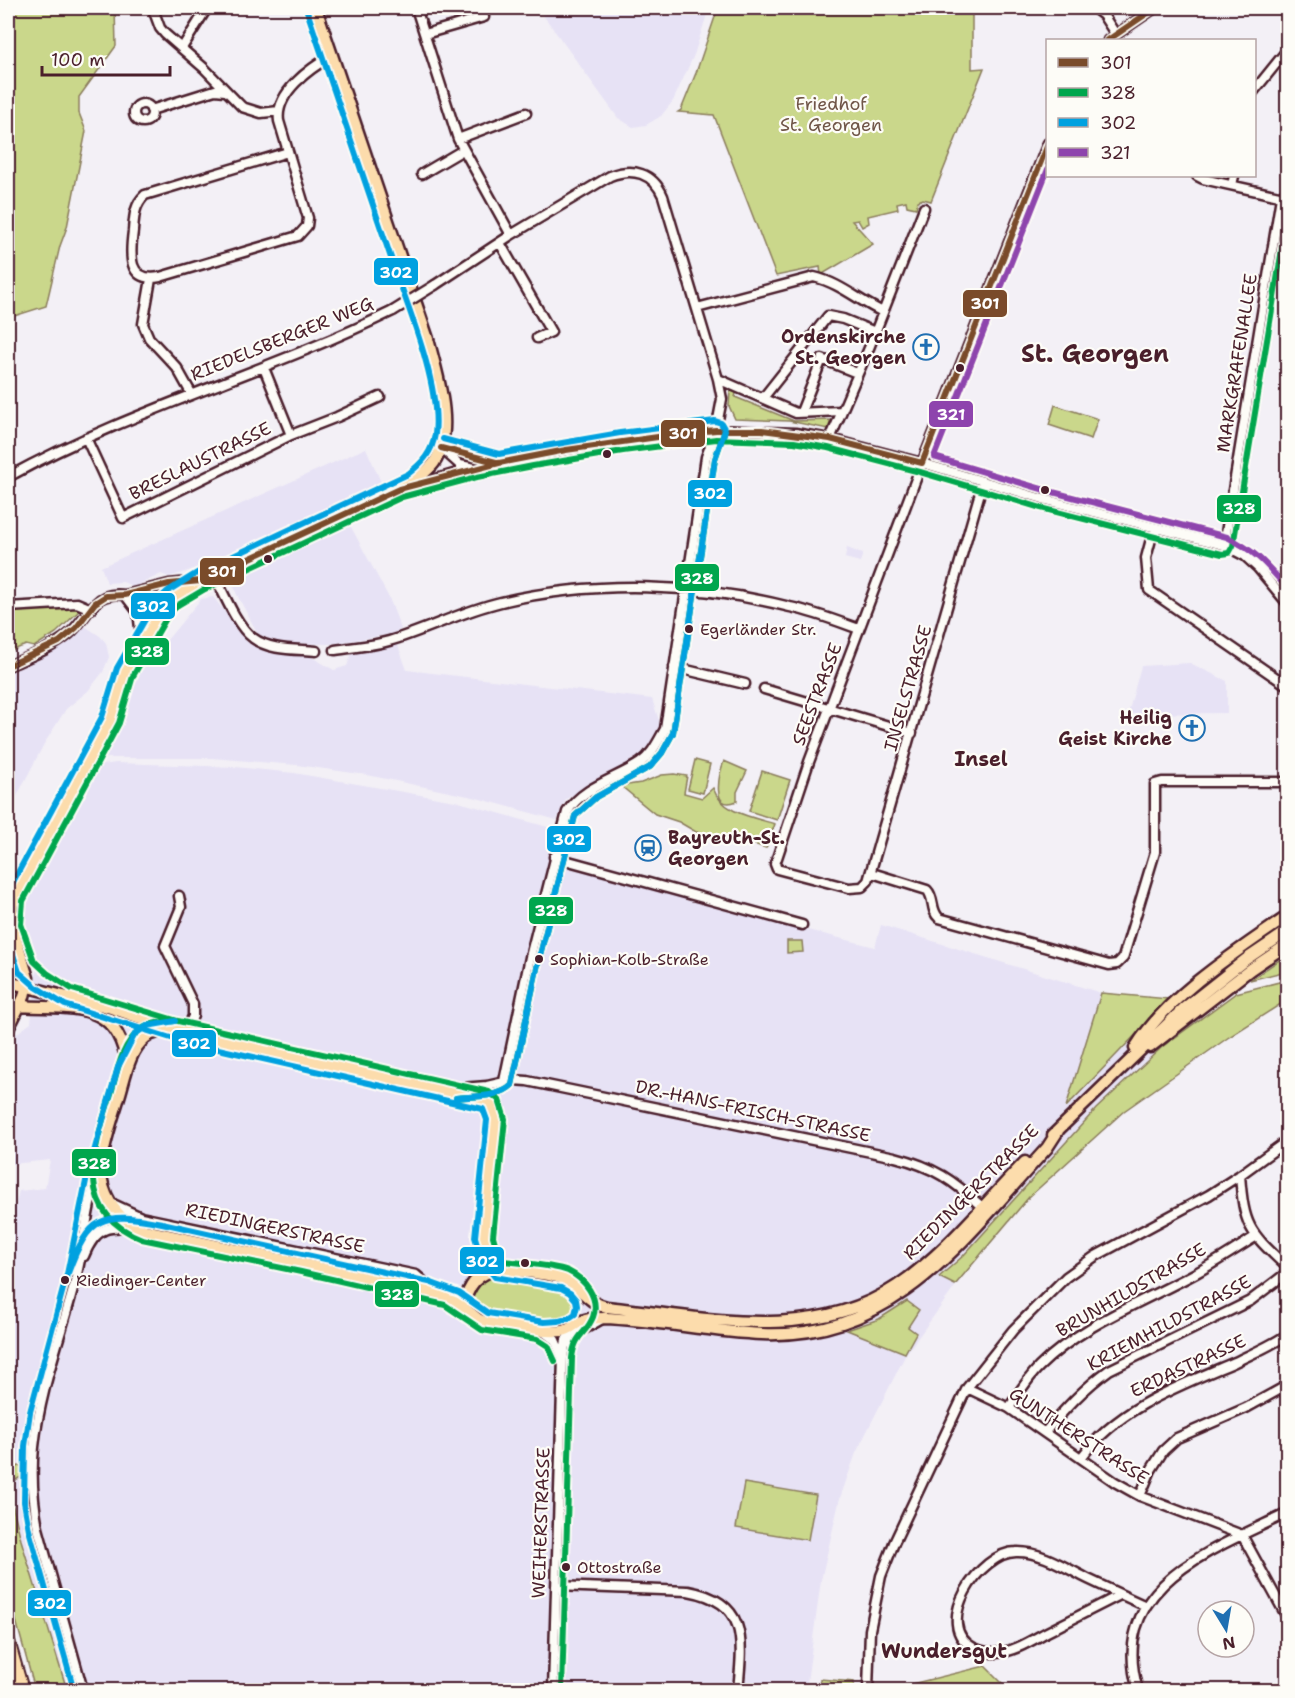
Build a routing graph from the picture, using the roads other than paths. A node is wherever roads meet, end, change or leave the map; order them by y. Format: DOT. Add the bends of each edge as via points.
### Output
graph roads {
  1 [pos="207,8"];
  2 [pos="316,8"];
  3 [pos="416,8"];
  4 [pos="1095,8"];
  5 [pos="1155,8"];
  6 [pos="153,9"];
  7 [pos="484,17"];
  8 [pos="425,34"];
  9 [pos="1112,38"];
  10 [pos="183,48"];
  11 [pos="1287,49"];
  12 [pos="332,56"];
  13 [pos="1256,88"];
  14 [pos="225,91"];
  15 [pos="152,110"];
  16 [pos="279,111"];
  17 [pos="526,113"];
  18 [pos="458,139"];
  19 [pos="1046,146"];
  20 [pos="463,150"];
  21 [pos="288,152"];
  22 [pos="422,174"];
  23 [pos="1199,177"];
  24 [pos="1234,177"];
  25 [pos="1232,185"];
  26 [pos="1287,189"];
  27 [pos="1284,198"];
  28 [pos="924,208"];
  29 [pos="511,236"];
  30 [pos="500,243"];
  31 [pos="151,279"];
  32 [pos="697,308"];
  33 [pos="883,312"];
  34 [pos="875,332"];
  35 [pos="537,339"];
  36 [pos="264,368"];
  37 [pos="857,373"];
  38 [pos="718,380"];
  39 [pos="191,393"];
  40 [pos="380,398"];
  41 [pos="763,398"];
  42 [pos="840,411"];
  43 [pos="801,412"];
  44 [pos="716,430"];
  45 [pos="291,435"];
  46 [pos="86,438"];
  47 [pos="830,439"];
  48 [pos="441,448"];
  49 [pos="499,463"];
  50 [pos="922,463"];
  51 [pos="475,468"];
  52 [pos="8,477"];
  53 [pos="983,482"];
  54 [pos="399,489"];
  55 [pos="1154,528"];
  56 [pos="1224,545"];
  57 [pos="214,574"];
  58 [pos="201,581"];
  59 [pos="686,590"];
  60 [pos="125,595"];
  61 [pos="1287,604"];
  62 [pos="8,607"];
  63 [pos="91,609"];
  64 [pos="160,609"];
  65 [pos="140,628"];
  66 [pos="860,629"];
  67 [pos="335,650"];
  68 [pos="316,651"];
  69 [pos="8,666"];
  70 [pos="674,667"];
  71 [pos="745,684"];
  72 [pos="1287,686"];
  73 [pos="764,689"];
  74 [pos="829,710"];
  75 [pos="912,734"];
  76 [pos="1287,782"];
  77 [pos="554,857"];
  78 [pos="872,873"];
  79 [pos="179,896"];
  80 [pos="1287,916"];
  81 [pos="802,925"];
  82 [pos="1287,930"];
  83 [pos="1287,944"];
  84 [pos="8,982"];
  85 [pos="27,986"];
  86 [pos="8,1005"];
  87 [pos="20,1006"];
  88 [pos="8,1029"];
  89 [pos="181,1031"];
  90 [pos="1125,1064"];
  91 [pos="127,1069"];
  92 [pos="504,1082"];
  93 [pos="434,1089"];
  94 [pos="1058,1131"];
  95 [pos="1287,1140"];
  96 [pos="102,1161"];
  97 [pos="1240,1175"];
  98 [pos="110,1202"];
  99 [pos="982,1207"];
  100 [pos="144,1230"];
  101 [pos="1255,1237"];
  102 [pos="498,1269"];
  103 [pos="1287,1270"];
  104 [pos="76,1276"];
  105 [pos="427,1291"];
  106 [pos="584,1296"];
  107 [pos="463,1306"];
  108 [pos="703,1317"];
  109 [pos="604,1318"];
  110 [pos="577,1325"];
  111 [pos="680,1326"];
  112 [pos="540,1330"];
  113 [pos="1287,1334"];
  114 [pos="563,1357"];
  115 [pos="1287,1385"];
  116 [pos="967,1388"];
  117 [pos="1009,1408"];
  118 [pos="1045,1432"];
  119 [pos="1081,1458"];
  120 [pos="1140,1496"];
  121 [pos="1287,1514"];
  122 [pos="1242,1535"];
  123 [pos="556,1586"];
  124 [pos="1120,1595"];
  125 [pos="1146,1606"];
  126 [pos="1287,1619"];
  127 [pos="8,1641"];
  128 [pos="22,1690"];
  129 [pos="83,1690"];
  130 [pos="553,1690"];
  131 [pos="738,1690"];
  132 [pos="868,1690"];
  133 [pos="1138,1690"];
  1 -- 10 [label="street"];
  2 -- 12 [label="main road"];
  3 -- 8 [label="street"];
  4 -- 9 [label="street" via="1103,15"];
  5 -- 9 [label="street"];
  6 -- 10 [label="street" via="160,28"];
  7 -- 8 [label="street"];
  8 -- 18 [label="street"];
  10 -- 14 [label="street"];
  11 -- 13 [label="street"];
  12 -- 16 [label="street" via="304,75 280,102"];
  12 -- 48 [label="main road" via="428,339 443,414"];
  14 -- 15 [label="street" via="215,90"];
  14 -- 16 [label="street" via="242,107 255,112"];
  16 -- 21 [label="street"];
  17 -- 18 [label="street"];
  18 -- 20 [label="street"];
  19 -- 50 [label="street"];
  20 -- 22 [label="street"];
  20 -- 29 [label="street"];
  21 -- 31 [label="street" via="308,218 298,236"];
  21 -- 31 [label="street" via="145,195 135,210 130,256 139,274"];
  23 -- 25 [label="street"];
  24 -- 25 [label="street"];
  25 -- 27 [label="street"];
  26 -- 27 [label="street, MARKGRAFENALLEE"];
  27 -- 56 [label="street, MARKGRAFENALLEE"];
  28 -- 33 [label="street"];
  29 -- 30 [label="street, RIEDELSBERGER WEG"];
  29 -- 32 [label="street, RIEDELSBERGER WEG" via="619,172 646,175 660,189"];
  30 -- 35 [label="street" via="551,332"];
  30 -- 36 [label="street, RIEDELSBERGER WEG, bridge" via="393,311"];
  31 -- 39 [label="street" via="143,324 149,338 177,368"];
  32 -- 33 [label="street" via="814,277"];
  32 -- 38 [label="street"];
  33 -- 34 [label="street"];
  34 -- 37 [label="street"];
  34 -- 41 [label="street" via="828,316"];
  36 -- 39 [label="street, RIEDELSBERGER WEG"];
  36 -- 45 [label="street, BRESLAUSTRASSE"];
  37 -- 42 [label="street"];
  37 -- 43 [label="street" via="822,359"];
  38 -- 41 [label="street"];
  38 -- 44 [label="street" via="722,399"];
  39 -- 46 [label="street, RIEDELSBERGER WEG"];
  40 -- 45 [label="street, BRESLAUSTRASSE"];
  41 -- 43 [label="street"];
  42 -- 43 [label="street"];
  42 -- 47 [label="street"];
  44 -- 47 [label="street" via="795,433"];
  44 -- 49 [label="street"];
  44 -- 59 [label="street" via="706,457"];
  45 -- 46 [label="street, BRESLAUSTRASSE" via="123,518"];
  46 -- 52 [label="street, RIEDELSBERGER WEG"];
  47 -- 50 [label="street"];
  48 -- 49 [label="street"];
  48 -- 51 [label="street" via="460,465"];
  48 -- 54 [label="main road" via="429,469"];
  49 -- 51 [label="street"];
  50 -- 53 [label="street"];
  50 -- 66 [label="street, SEESTRASSE"];
  51 -- 54 [label="street"];
  53 -- 55 [label="street"];
  53 -- 75 [label="street, INSELSTRASSE"];
  54 -- 57 [label="main road"];
  55 -- 56 [label="street"];
  55 -- 72 [label="street" via="1146,558 1149,590"];
  56 -- 61 [label="street" via="1258,568"];
  57 -- 58 [label="main road"];
  57 -- 68 [label="street" via="252,638 278,648"];
  58 -- 60 [label="street"];
  58 -- 64 [label="main road"];
  59 -- 66 [label="street" via="788,606"];
  59 -- 67 [label="street" via="595,587 551,592 500,602 389,641"];
  59 -- 70 [label="street"];
  60 -- 63 [label="street" via="106,596"];
  60 -- 64 [label="street"];
  60 -- 65 [label="street" via="138,612"];
  62 -- 63 [label="street" via="77,603"];
  63 -- 69 [label="street" via="59,642"];
  64 -- 85 [label="main road" via="125,672 103,734 14,898 11,918 26,966"];
  66 -- 74 [label="street, SEESTRASSE"];
  70 -- 71 [label="street"];
  70 -- 77 [label="street" via="665,729 655,747 642,762 573,803"];
  73 -- 74 [label="street"];
  74 -- 75 [label="street"];
  74 -- 78 [label="street, SEESTRASSE" via="775,864 777,869 849,888 862,887"];
  75 -- 78 [label="street, INSELSTRASSE"];
  76 -- 78 [label="street" via="1155,784 1155,852 1123,958 1117,964 939,918 927,890"];
  77 -- 81 [label="street"];
  77 -- 92 [label="street"];
  79 -- 89 [label="street" via="182,907 165,946 193,1004 193,1016"];
  80 -- 90 [label="main road" via="1183,995 1140,1039"];
  82 -- 90 [label="main road, RIEDINGERSTRASSE" via="1183,1009"];
  83 -- 90 [label="main road"];
  84 -- 85 [label="main road"];
  85 -- 87 [label="main road"];
  85 -- 89 [label="main road"];
  86 -- 87 [label="main road"];
  87 -- 88 [label="main road"];
  87 -- 91 [label="main road" via="70,1007 97,1015 121,1038"];
  89 -- 91 [label="main road" via="146,1036"];
  89 -- 93 [label="main road"];
  90 -- 94 [label="main road, RIEDINGERSTRASSE"];
  91 -- 96 [label="main road"];
  92 -- 93 [label="street" via="465,1089"];
  92 -- 99 [label="street, DR.-HANS-FRISCH-STRASSE" via="535,1082 895,1157 941,1174"];
  93 -- 102 [label="main road" via="492,1105 496,1119 484,1236"];
  94 -- 99 [label="main road, RIEDINGERSTRASSE"];
  94 -- 111 [label="main road, RIEDINGERSTRASSE" via="952,1252 883,1307 858,1319 803,1332 763,1334"];
  95 -- 97 [label="street"];
  96 -- 98 [label="main road, RIEDINGERSTRASSE" via="102,1177"];
  96 -- 104 [label="street"];
  97 -- 101 [label="street" via="1245,1216"];
  97 -- 116 [label="street" via="1094,1257 1066,1277 1013,1330"];
  98 -- 100 [label="main road, RIEDINGERSTRASSE" via="122,1218"];
  98 -- 105 [label="street, RIEDINGERSTRASSE" via="141,1217 416,1275"];
  99 -- 108 [label="main road, RIEDINGERSTRASSE" via="922,1266 879,1298 855,1309 780,1322"];
  100 -- 104 [label="street" via="116,1227 100,1232 89,1245"];
  100 -- 105 [label="main road, RIEDINGERSTRASSE"];
  101 -- 103 [label="street"];
  101 -- 117 [label="street, BRUNHILDSTRASSE" via="1079,1336 1039,1366"];
  102 -- 106 [label="main road, RIEDINGERSTRASSE" via="564,1279"];
  102 -- 107 [label="main road" via="474,1280"];
  103 -- 118 [label="street, KRIEMHILDSTRASSE" via="1250,1301 1108,1370 1075,1397"];
  104 -- 129 [label="street" via="39,1414 32,1472 38,1528"];
  105 -- 107 [label="main road, RIEDINGERSTRASSE"];
  106 -- 108 [label="main road, RIEDINGERSTRASSE" via="607,1307"];
  106 -- 110 [label="main road" via="586,1307"];
  107 -- 112 [label="main road, RIEDINGERSTRASSE" via="485,1322"];
  108 -- 111 [label="main road"];
  109 -- 110 [label="main road, RIEDINGERSTRASSE"];
  109 -- 111 [label="main road, RIEDINGERSTRASSE"];
  109 -- 114 [label="street" via="579,1332"];
  110 -- 112 [label="main road, RIEDINGERSTRASSE"];
  110 -- 114 [label="street" via="566,1340"];
  112 -- 114 [label="street" via="555,1340"];
  113 -- 119 [label="street, ERDASTRASSE" via="1138,1407 1092,1443"];
  114 -- 123 [label="street, WEIHERSTRASSE"];
  115 -- 120 [label="street" via="1178,1438 1163,1450"];
  116 -- 117 [label="street, GUNTHERSTRASSE"];
  116 -- 132 [label="street" via="882,1576 870,1630"];
  117 -- 118 [label="street, GUNTHERSTRASSE"];
  118 -- 119 [label="street, GUNTHERSTRASSE"];
  119 -- 120 [label="street, GUNTHERSTRASSE"];
  120 -- 122 [label="street, GUNTHERSTRASSE"];
  121 -- 122 [label="street"];
  122 -- 125 [label="street" via="1171,1576"];
  122 -- 126 [label="street"];
  123 -- 130 [label="street, WEIHERSTRASSE"];
  123 -- 131 [label="street" via="688,1591 717,1599 733,1615 739,1634"];
  124 -- 124 [label="street" via="996,1653 969,1645 956,1620 962,1598 985,1567 1008,1552 1034,1554"];
  124 -- 125 [label="street"];
  125 -- 133 [label="street" via="1132,1641"];
  127 -- 128 [label="highway"];
}
